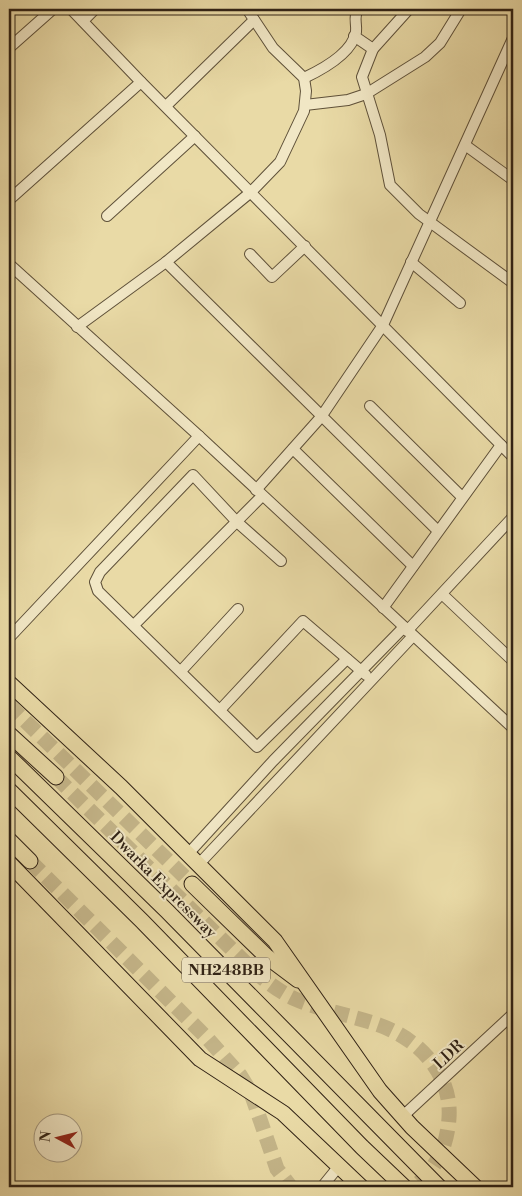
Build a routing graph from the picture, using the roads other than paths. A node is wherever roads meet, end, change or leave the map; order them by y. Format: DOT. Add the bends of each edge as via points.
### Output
graph roads {
  1 [pos="53,9"];
  2 [pos="71,9"];
  3 [pos="95,9"];
  4 [pos="247,9"];
  5 [pos="358,9"];
  6 [pos="409,9"];
  7 [pos="461,9"];
  8 [pos="254,20"];
  9 [pos="83,21"];
  10 [pos="354,36"];
  11 [pos="512,45"];
  12 [pos="9,48"];
  13 [pos="373,49"];
  14 [pos="304,78"];
  15 [pos="141,82"];
  16 [pos="366,94"];
  17 [pos="306,105"];
  18 [pos="166,106"];
  19 [pos="195,136"];
  20 [pos="465,146"];
  21 [pos="513,180"];
  22 [pos="251,192"];
  23 [pos="9,200"];
  24 [pos="107,216"];
  25 [pos="430,220"];
  26 [pos="305,246"];
  27 [pos="250,254"];
  28 [pos="166,262"];
  29 [pos="411,262"];
  30 [pos="9,264"];
  31 [pos="513,283"];
  32 [pos="460,303"];
  33 [pos="383,325"];
  34 [pos="77,327"];
  35 [pos="370,406"];
  36 [pos="322,417"];
  37 [pos="199,436"];
  38 [pos="501,445"];
  39 [pos="293,449"];
  40 [pos="513,457"];
  41 [pos="259,493"];
  42 [pos="462,497"];
  43 [pos="513,517"];
  44 [pos="237,522"];
  45 [pos="438,531"];
  46 [pos="281,561"];
  47 [pos="413,566"];
  48 [pos="442,594"];
  49 [pos="383,608"];
  50 [pos="238,609"];
  51 [pos="134,625"];
  52 [pos="408,631"];
  53 [pos="9,638"];
  54 [pos="346,659"];
  55 [pos="513,662"];
  56 [pos="181,671"];
  57 [pos="362,672"];
  58 [pos="371,680"];
  59 [pos="9,683"];
  60 [pos="220,710"];
  61 [pos="513,728"];
  62 [pos="9,734"];
  63 [pos="9,757"];
  64 [pos="56,777"];
  65 [pos="9,790"];
  66 [pos="9,840"];
  67 [pos="193,859"];
  68 [pos="30,862"];
  69 [pos="9,863"];
  70 [pos="192,884"];
  71 [pos="308,988"];
  72 [pos="513,1014"];
  73 [pos="402,1116"];
  74 [pos="339,1166"];
  75 [pos="353,1185"];
  76 [pos="322,1187"];
  77 [pos="404,1187"];
  78 [pos="439,1187"];
  79 [pos="475,1187"];
  1 -- 12 [label="street"];
  2 -- 9 [label="street"];
  3 -- 9 [label="street"];
  4 -- 8 [label="street"];
  5 -- 10 [label="street"];
  6 -- 13 [label="street"];
  7 -- 16 [label="street" via="440,43 426,57"];
  8 -- 14 [label="street" via="273,48"];
  8 -- 18 [label="street"];
  9 -- 15 [label="street"];
  10 -- 13 [label="street"];
  10 -- 14 [label="street" via="328,66"];
  11 -- 20 [label="street"];
  13 -- 16 [label="street" via="362,77"];
  14 -- 17 [label="street"];
  15 -- 18 [label="street"];
  15 -- 23 [label="street"];
  16 -- 17 [label="street" via="348,100"];
  16 -- 25 [label="street" via="378,127 390,185 419,214"];
  17 -- 22 [label="street" via="280,162"];
  18 -- 19 [label="street"];
  19 -- 22 [label="street"];
  19 -- 24 [label="street"];
  20 -- 21 [label="street"];
  20 -- 25 [label="street"];
  22 -- 26 [label="street"];
  22 -- 28 [label="street"];
  25 -- 29 [label="street"];
  25 -- 31 [label="street"];
  26 -- 27 [label="street" via="272,277"];
  26 -- 33 [label="street"];
  28 -- 34 [label="street"];
  28 -- 36 [label="street"];
  29 -- 32 [label="street"];
  29 -- 33 [label="street"];
  30 -- 34 [label="street"];
  33 -- 36 [label="street"];
  33 -- 38 [label="street"];
  34 -- 37 [label="street"];
  35 -- 42 [label="street"];
  36 -- 39 [label="street"];
  36 -- 45 [label="street"];
  37 -- 41 [label="street"];
  37 -- 53 [label="street"];
  38 -- 40 [label="street"];
  38 -- 42 [label="street"];
  39 -- 41 [label="street"];
  39 -- 47 [label="street"];
  41 -- 44 [label="street"];
  41 -- 49 [label="street"];
  42 -- 45 [label="street"];
  43 -- 48 [label="street"];
  44 -- 46 [label="street"];
  44 -- 51 [label="street"];
  44 -- 51 [label="street" via="193,476 100,572 95,582 98,591"];
  45 -- 47 [label="street"];
  47 -- 49 [label="street"];
  48 -- 52 [label="street"];
  48 -- 55 [label="street"];
  49 -- 52 [label="street"];
  50 -- 56 [label="street"];
  51 -- 56 [label="street"];
  52 -- 57 [label="street"];
  52 -- 58 [label="street"];
  52 -- 61 [label="street"];
  54 -- 57 [label="street"];
  54 -- 60 [label="street" via="257,747"];
  54 -- 60 [label="street" via="303,621"];
  56 -- 60 [label="street"];
  57 -- 58 [label="street"];
  57 -- 67 [label="street" via="274,761"];
  58 -- 67 [label="street"];
  59 -- 67 [label="highway"];
  62 -- 64 [label="highway"];
  63 -- 78 [label="highway, Dwarka Expressway / NH248BB, bridge" via="167,911"];
  65 -- 77 [label="highway, NH248BB"];
  66 -- 68 [label="highway"];
  67 -- 71 [label="highway" via="275,941"];
  69 -- 74 [label="highway" via="200,1059 283,1113"];
  70 -- 71 [label="highway" via="266,956"];
  71 -- 73 [label="highway" via="372,1080"];
  72 -- 73 [label="street, LDR"];
  73 -- 79 [label="highway"];
  74 -- 75 [label="highway"];
  74 -- 76 [label="street"];
}
